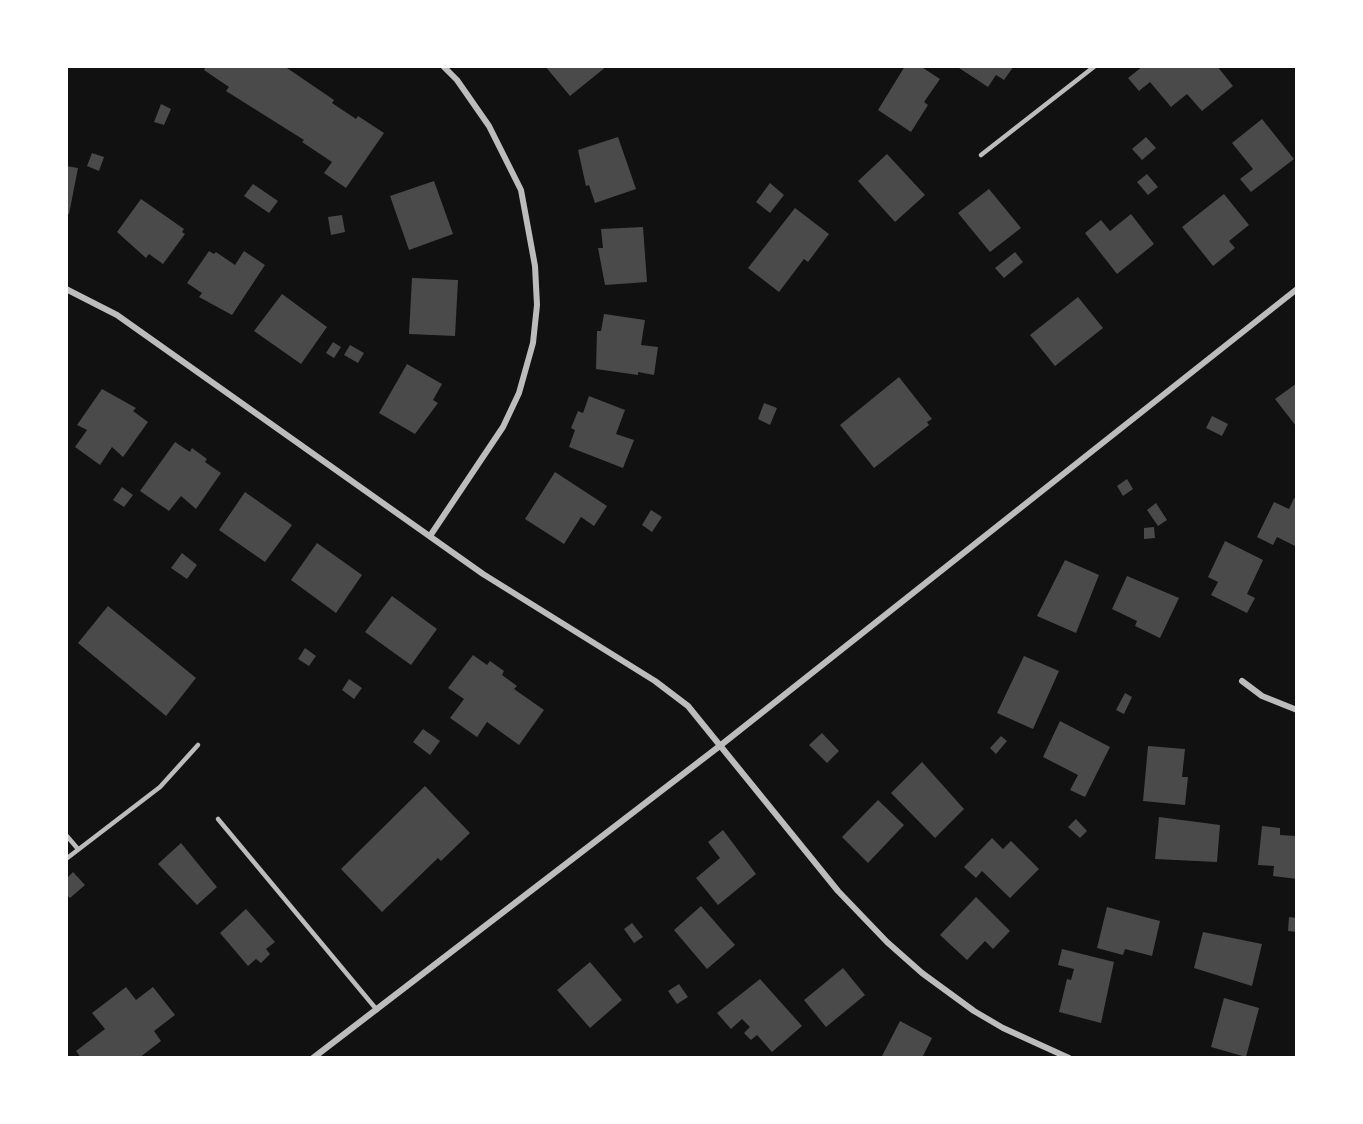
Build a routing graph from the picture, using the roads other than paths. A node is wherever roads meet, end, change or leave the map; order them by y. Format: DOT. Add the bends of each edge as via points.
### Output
graph roads {
  1 [pos="443,66"];
  2 [pos="1095,66"];
  3 [pos="981,154"];
  4 [pos="66,289"];
  5 [pos="1297,289"];
  6 [pos="430,536"];
  7 [pos="1242,681"];
  8 [pos="1297,710"];
  9 [pos="198,745"];
  10 [pos="721,745"];
  11 [pos="218,819"];
  12 [pos="66,835"];
  13 [pos="78,849"];
  14 [pos="66,859"];
  15 [pos="377,1010"];
  16 [pos="313,1058"];
  17 [pos="1069,1058"];
  1 -- 6 [label="street" via="489,126 521,190 535,266 537,305 533,343 519,393 503,427"];
  2 -- 3 [label="lane"];
  4 -- 6 [label="street" via="117,315"];
  5 -- 10 [label="street"];
  6 -- 10 [label="street" via="501,586 655,681 688,706"];
  7 -- 8 [label="street" via="1262,696"];
  9 -- 13 [label="lane" via="160,787"];
  10 -- 15 [label="street"];
  10 -- 17 [label="street" via="834,886 886,942 974,1011"];
  11 -- 15 [label="lane"];
  12 -- 13 [label="lane"];
  13 -- 14 [label="lane"];
  15 -- 16 [label="street"];
}
